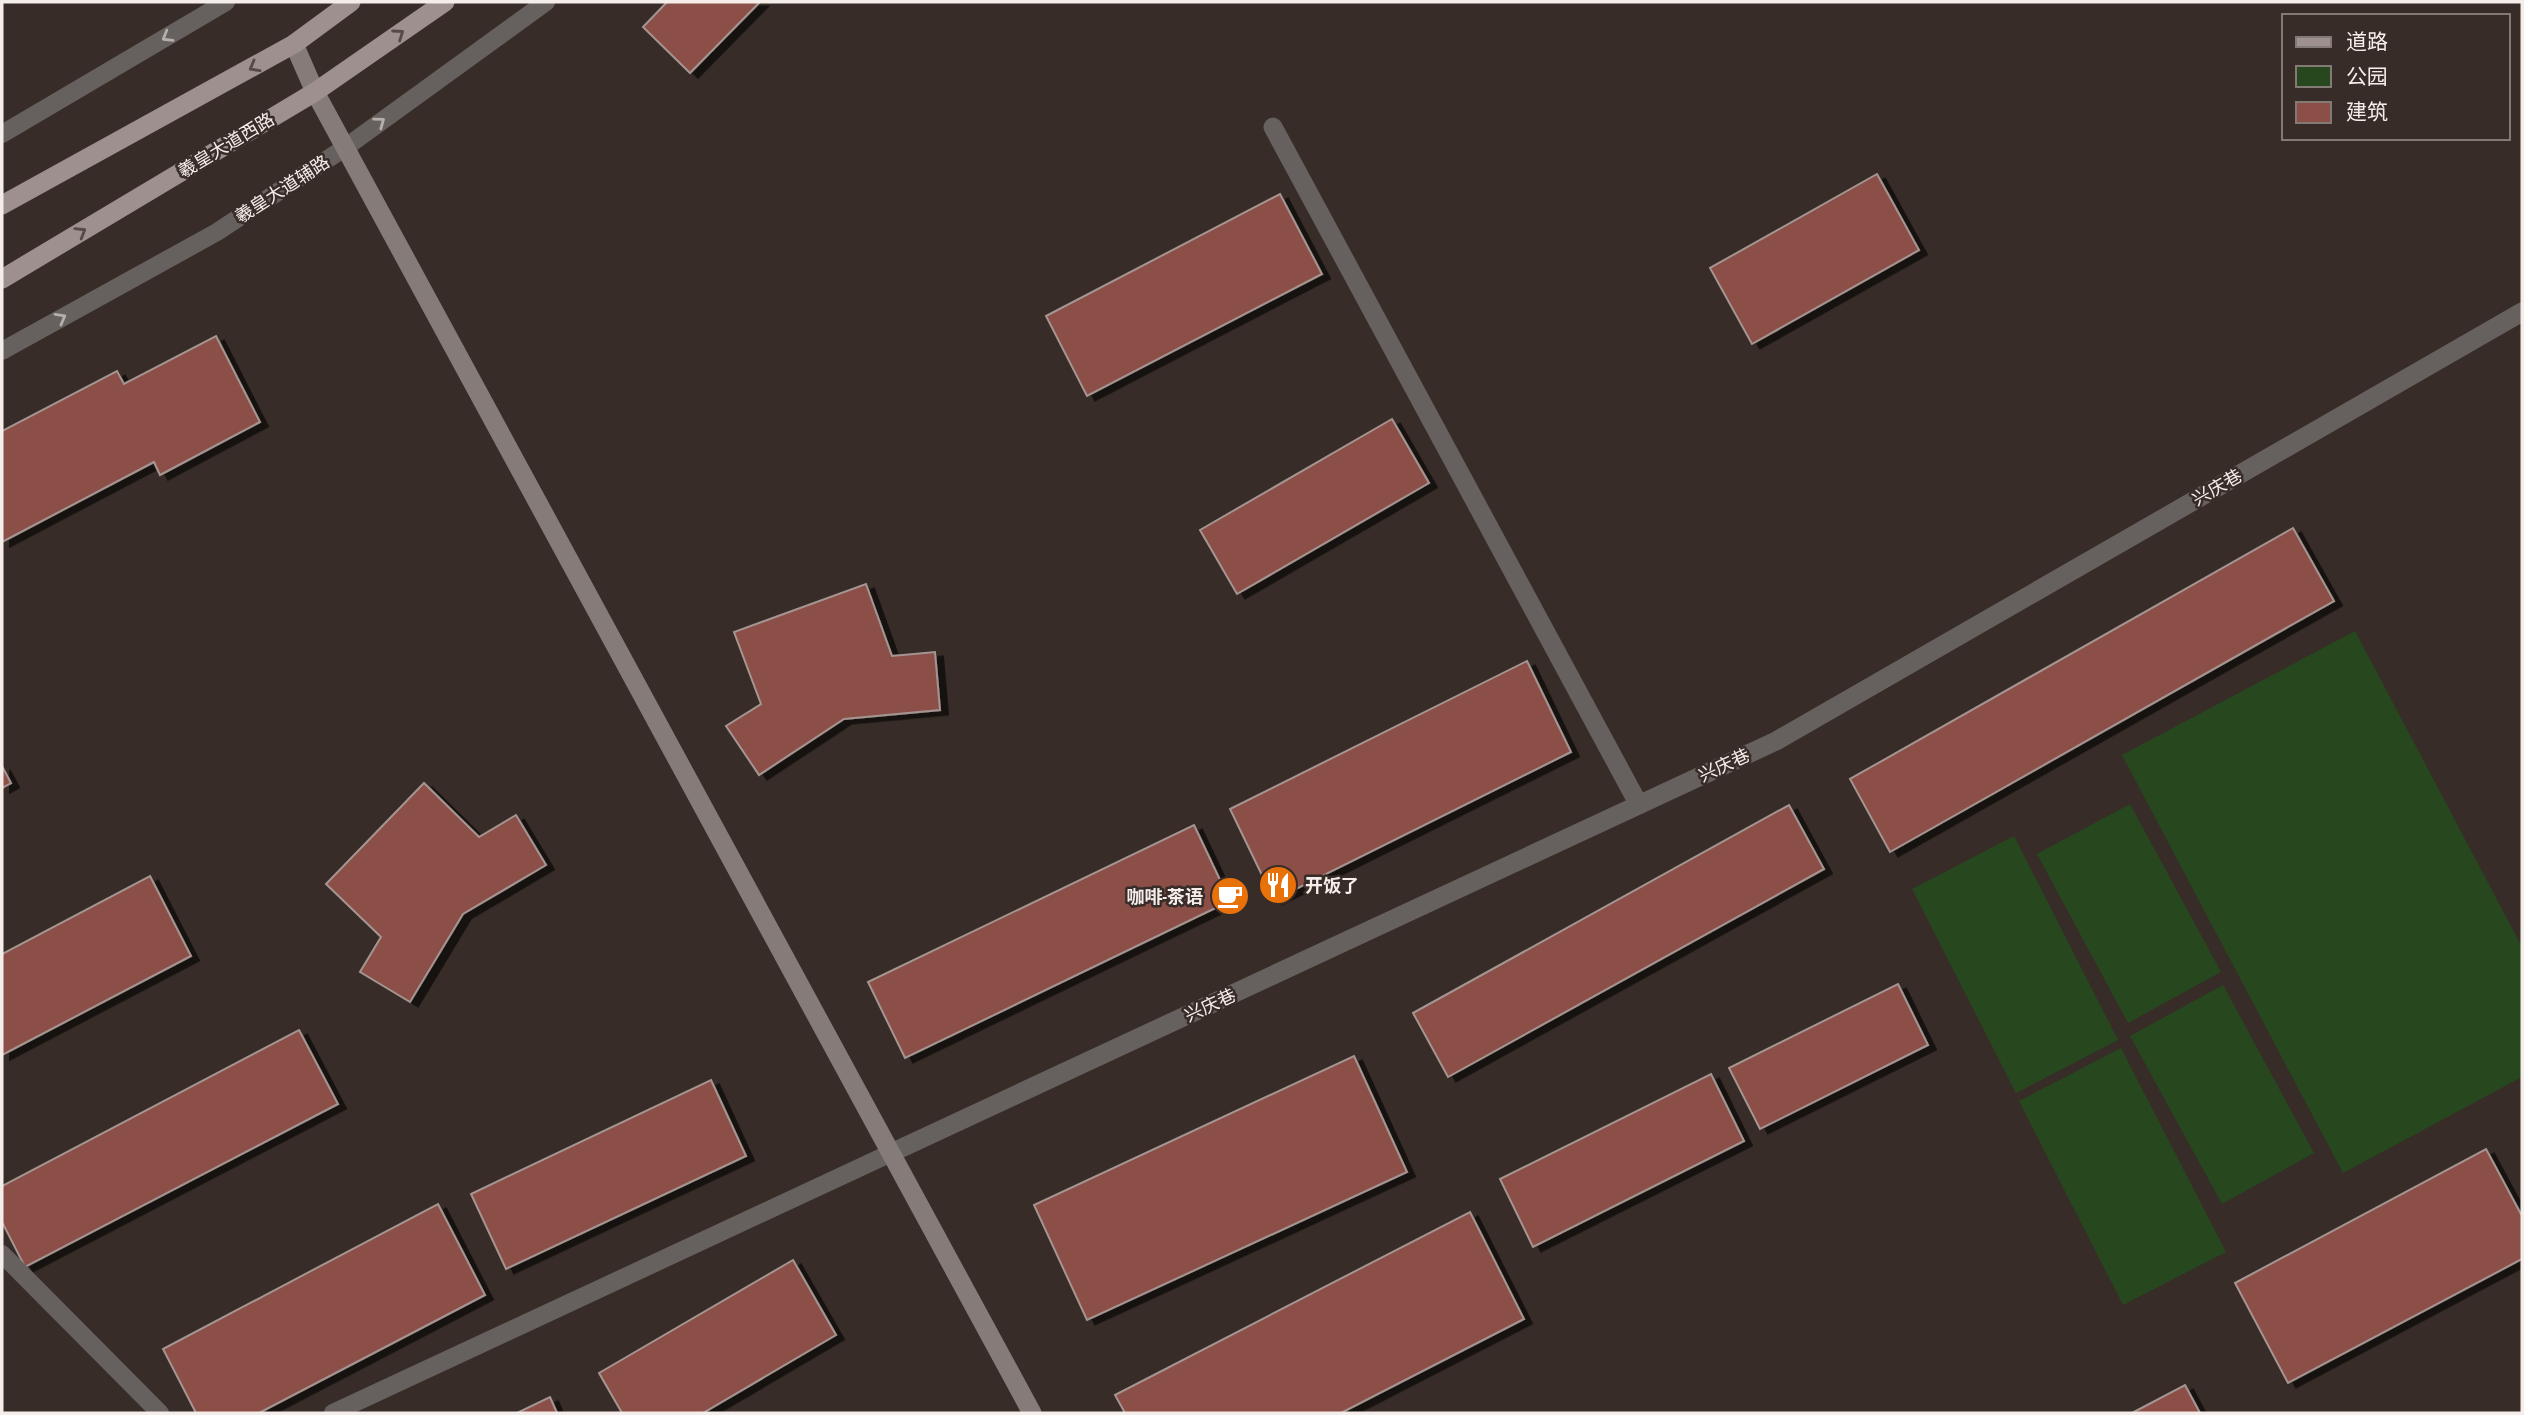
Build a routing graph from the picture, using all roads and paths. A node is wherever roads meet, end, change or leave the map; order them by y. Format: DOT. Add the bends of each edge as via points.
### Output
graph roads {
  1 [pos="226,2"];
  2 [pos="351,2"];
  3 [pos="445,2"];
  4 [pos="546,2"];
  5 [pos="294,44"];
  6 [pos="315,92"];
  7 [pos="1273,127"];
  8 [pos="2,134"];
  9 [pos="346,148"];
  10 [pos="2,205"];
  11 [pos="2,279"];
  12 [pos="2522,312"];
  13 [pos="2,351"];
  14 [pos="1639,806"];
  15 [pos="891,1153"];
  16 [pos="2,1254"];
  17 [pos="160,1413"];
  18 [pos="333,1413"];
  19 [pos="1032,1413"];
  1 -- 8 [label="lane, one-way"];
  2 -- 5 [label="main road"];
  6 -- 3 [label="main road, 羲皇大道西路, one-way"];
  9 -- 4 [label="lane, 羲皇大道辅路, one-way"];
  5 -- 6 [label="main road"];
  5 -- 10 [label="main road, one-way"];
  6 -- 9 [label="main road"];
  11 -- 6 [label="main road, 羲皇大道西路, one-way"];
  7 -- 14 [label="street"];
  13 -- 9 [label="lane, 羲皇大道辅路, one-way" via="217,232"];
  9 -- 15 [label="main road"];
  12 -- 14 [label="street, 兴庆巷" via="1776,741"];
  14 -- 15 [label="street, 兴庆巷"];
  15 -- 18 [label="lane"];
  15 -- 19 [label="main road"];
  16 -- 17 [label="lane"];
}
